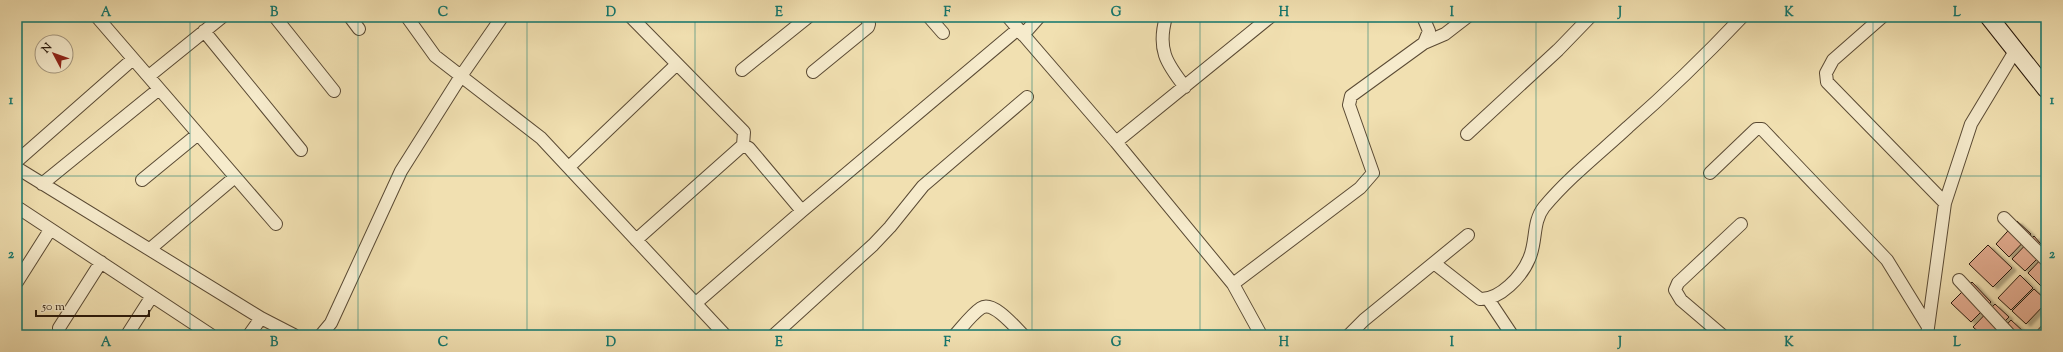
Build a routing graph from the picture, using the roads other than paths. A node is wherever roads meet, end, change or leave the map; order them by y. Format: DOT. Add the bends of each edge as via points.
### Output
graph roads {
  1 [pos="97,17"];
  2 [pos="222,17"];
  3 [pos="275,17"];
  4 [pos="350,17"];
  5 [pos="407,17"];
  6 [pos="502,17"];
  7 [pos="631,17"];
  8 [pos="808,17"];
  9 [pos="866,17"];
  10 [pos="929,17"];
  11 [pos="1008,17"];
  12 [pos="1039,17"];
  13 [pos="1166,17"];
  14 [pos="1270,17"];
  15 [pos="1423,17"];
  16 [pos="1467,17"];
  17 [pos="1590,17"];
  18 [pos="1742,17"];
  19 [pos="1882,17"];
  20 [pos="1991,18"];
  21 [pos="359,29"];
  22 [pos="204,31"];
  23 [pos="1020,32"];
  24 [pos="943,33"];
  25 [pos="1424,43"];
  26 [pos="2015,51"];
  27 [pos="133,59"];
  28 [pos="677,64"];
  29 [pos="742,70"];
  30 [pos="814,72"];
  31 [pos="149,76"];
  32 [pos="461,76"];
  33 [pos="1185,87"];
  34 [pos="159,89"];
  35 [pos="2046,89"];
  36 [pos="334,92"];
  37 [pos="1027,97"];
  38 [pos="198,134"];
  39 [pos="1467,134"];
  40 [pos="1116,142"];
  41 [pos="743,145"];
  42 [pos="301,150"];
  43 [pos="17,161"];
  44 [pos="569,167"];
  45 [pos="17,168"];
  46 [pos="1710,173"];
  47 [pos="235,177"];
  48 [pos="142,180"];
  49 [pos="42,184"];
  50 [pos="1945,203"];
  51 [pos="20,209"];
  52 [pos="802,211"];
  53 [pos="2004,218"];
  54 [pos="276,224"];
  55 [pos="1741,224"];
  56 [pos="50,230"];
  57 [pos="1468,235"];
  58 [pos="636,240"];
  59 [pos="150,249"];
  60 [pos="2046,260"];
  61 [pos="101,262"];
  62 [pos="1434,263"];
  63 [pos="1959,280"];
  64 [pos="17,282"];
  65 [pos="1233,284"];
  66 [pos="152,296"];
  67 [pos="1488,299"];
  68 [pos="696,303"];
  69 [pos="261,318"];
  70 [pos="60,328"];
  71 [pos="1927,330"];
  72 [pos="203,333"];
  73 [pos="127,335"];
  74 [pos="249,335"];
  75 [pos="294,335"];
  76 [pos="321,335"];
  77 [pos="726,335"];
  78 [pos="774,335"];
  79 [pos="955,335"];
  80 [pos="1023,335"];
  81 [pos="1261,335"];
  82 [pos="1349,335"];
  83 [pos="1512,335"];
  84 [pos="1722,335"];
  85 [pos="2010,335"];
  1 -- 27 [label="street"];
  2 -- 22 [label="street"];
  3 -- 36 [label="street"];
  4 -- 21 [label="street"];
  5 -- 32 [label="street" via="435,56"];
  6 -- 32 [label="street"];
  7 -- 28 [label="street"];
  8 -- 29 [label="street"];
  9 -- 30 [label="street" via="868,27"];
  10 -- 24 [label="street"];
  11 -- 23 [label="street"];
  12 -- 23 [label="street"];
  13 -- 33 [label="street" via="1162,44 1164,56 1169,67"];
  14 -- 33 [label="street"];
  15 -- 25 [label="street" via="1429,31"];
  16 -- 25 [label="street" via="1446,34"];
  17 -- 39 [label="street"];
  18 -- 67 [label="street" via="1694,68 1565,184 1543,208 1537,220 1530,258 1504,290"];
  19 -- 50 [label="street" via="1833,60 1826,73 1827,82"];
  20 -- 26 [label="street"];
  22 -- 31 [label="street"];
  22 -- 42 [label="street"];
  23 -- 40 [label="street"];
  23 -- 52 [label="street"];
  25 -- 65 [label="street" via="1351,96 1349,105 1373,173 1369,179"];
  26 -- 35 [label="street"];
  26 -- 50 [label="street" via="1971,124"];
  27 -- 31 [label="street"];
  27 -- 43 [label="street"];
  28 -- 41 [label="street" via="744,132"];
  28 -- 44 [label="street"];
  31 -- 34 [label="street"];
  32 -- 44 [label="street" via="541,138"];
  32 -- 76 [label="street" via="401,171 331,323"];
  33 -- 40 [label="street"];
  34 -- 38 [label="street"];
  34 -- 49 [label="street"];
  37 -- 78 [label="street" via="928,181 873,245"];
  38 -- 47 [label="street"];
  38 -- 48 [label="street"];
  40 -- 65 [label="street"];
  41 -- 52 [label="street" via="749,148"];
  41 -- 58 [label="street"];
  44 -- 58 [label="street"];
  45 -- 49 [label="street"];
  46 -- 71 [label="street" via="1756,129 1762,129 1887,260"];
  47 -- 54 [label="street"];
  47 -- 59 [label="street"];
  49 -- 59 [label="street"];
  50 -- 71 [label="street"];
  51 -- 56 [label="street"];
  52 -- 68 [label="street"];
  53 -- 60 [label="street"];
  55 -- 84 [label="street" via="1678,283 1675,290 1682,300"];
  56 -- 61 [label="street"];
  56 -- 64 [label="street"];
  57 -- 62 [label="street"];
  58 -- 68 [label="street"];
  59 -- 69 [label="street"];
  61 -- 66 [label="street"];
  61 -- 70 [label="street"];
  62 -- 67 [label="street" via="1480,299"];
  62 -- 82 [label="street"];
  63 -- 85 [label="street"];
  65 -- 81 [label="street"];
  66 -- 72 [label="street"];
  66 -- 73 [label="street"];
  67 -- 83 [label="street"];
  68 -- 77 [label="street"];
  69 -- 74 [label="street"];
  69 -- 75 [label="street"];
  79 -- 80 [label="street" via="982,307 990,306"];
}
